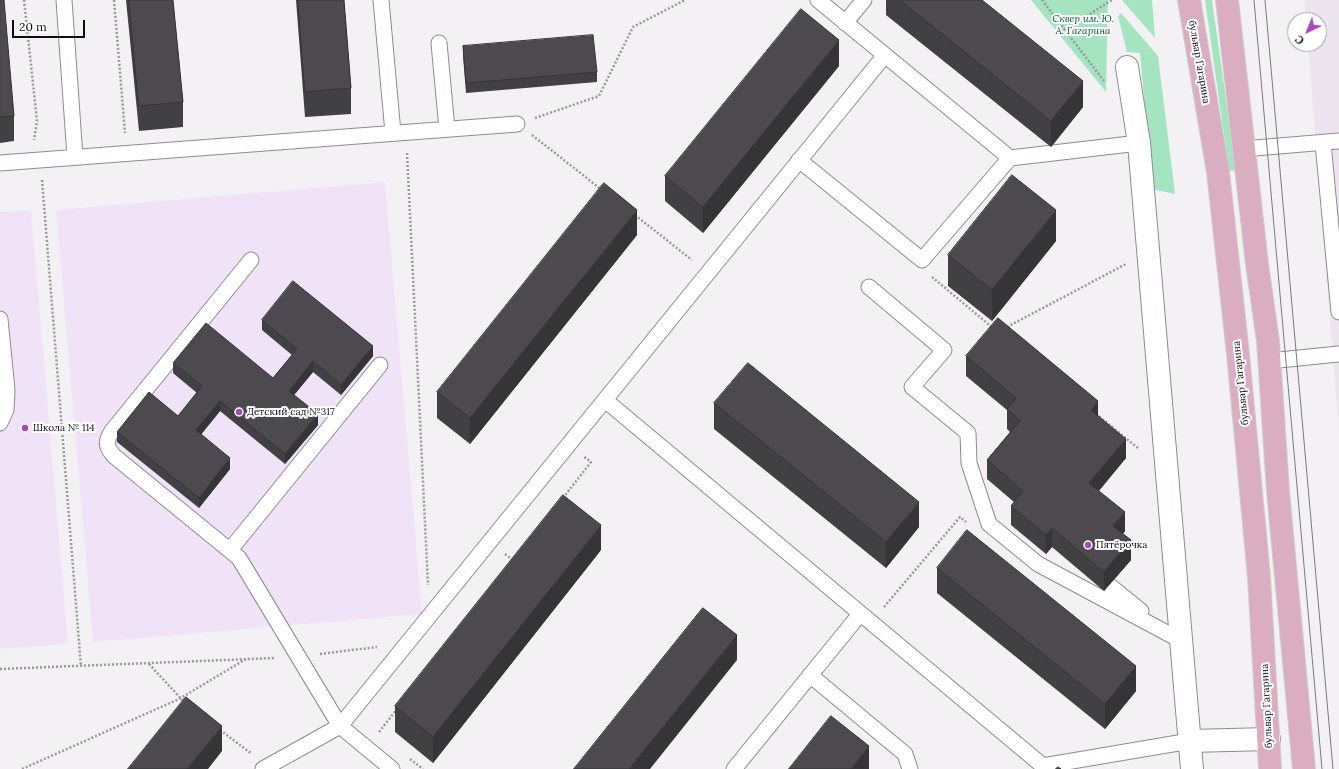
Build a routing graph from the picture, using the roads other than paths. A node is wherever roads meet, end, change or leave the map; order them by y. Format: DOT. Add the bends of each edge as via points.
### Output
graph roads {
  1 [pos="64,0"];
  2 [pos="381,0"];
  3 [pos="818,0"];
  4 [pos="864,0"];
  5 [pos="1188,0"];
  6 [pos="1227,0"];
  7 [pos="845,23"];
  8 [pos="439,43"];
  9 [pos="885,55"];
  10 [pos="1127,67"];
  11 [pos="517,124"];
  12 [pos="447,129"];
  13 [pos="400,133"];
  14 [pos="1339,141"];
  15 [pos="1139,143"];
  16 [pos="1323,143"];
  17 [pos="1243,149"];
  18 [pos="75,157"];
  19 [pos="1010,158"];
  20 [pos="799,160"];
  21 [pos="0,163"];
  22 [pos="251,260"];
  23 [pos="869,286"];
  24 [pos="1339,312"];
  25 [pos="0,319"];
  26 [pos="1238,354"];
  27 [pos="1339,354"];
  28 [pos="1269,361"];
  29 [pos="380,365"];
  30 [pos="605,400"];
  31 [pos="0,423"];
  32 [pos="230,550"];
  33 [pos="1109,585"];
  34 [pos="866,618"];
  35 [pos="1175,637"];
  36 [pos="810,675"];
  37 [pos="340,726"];
  38 [pos="1269,739"];
  39 [pos="1190,741"];
  40 [pos="265,768"];
  41 [pos="1042,768"];
  42 [pos="392,769"];
  43 [pos="734,769"];
  44 [pos="910,769"];
  45 [pos="1192,769"];
  46 [pos="1270,769"];
  47 [pos="1304,769"];
  1 -- 18 [label="lane"];
  2 -- 13 [label="lane"];
  3 -- 7 [label="lane"];
  4 -- 7 [label="lane"];
  5 -- 26 [label="main road, бульвар Гагарина" via="1218,172"];
  6 -- 17 [label="main road"];
  7 -- 9 [label="lane"];
  8 -- 12 [label="lane"];
  9 -- 19 [label="lane"];
  9 -- 20 [label="lane"];
  10 -- 15 [label="street"];
  11 -- 12 [label="lane"];
  12 -- 13 [label="lane"];
  13 -- 18 [label="lane"];
  14 -- 16 [label="lane"];
  15 -- 19 [label="lane"];
  15 -- 35 [label="street"];
  16 -- 17 [label="lane"];
  16 -- 24 [label="lane"];
  17 -- 28 [label="main road"];
  18 -- 21 [label="lane"];
  19 -- 20 [label="lane" via="922,260"];
  20 -- 30 [label="lane"];
  22 -- 32 [label="lane" via="107,440 108,448 114,456"];
  23 -- 35 [label="lane" via="944,350 912,387 968,433 969,463 989,524 1038,564"];
  25 -- 31 [label="lane" via="7,390 6,410"];
  26 -- 28 [label="main road"];
  26 -- 38 [label="main road, бульвар Гагарина" via="1259,577"];
  27 -- 28 [label="lane"];
  28 -- 47 [label="main road" via="1278,491"];
  29 -- 32 [label="lane"];
  30 -- 34 [label="lane"];
  30 -- 37 [label="lane"];
  32 -- 37 [label="lane" via="239,558"];
  33 -- 35 [label="lane"];
  34 -- 36 [label="lane"];
  34 -- 41 [label="lane"];
  35 -- 39 [label="street"];
  36 -- 43 [label="lane"];
  36 -- 44 [label="lane" via="905,754"];
  37 -- 40 [label="lane"];
  37 -- 42 [label="lane"];
  38 -- 39 [label="street"];
  38 -- 46 [label="main road, бульвар Гагарина"];
  39 -- 41 [label="lane"];
  39 -- 45 [label="street"];
}
